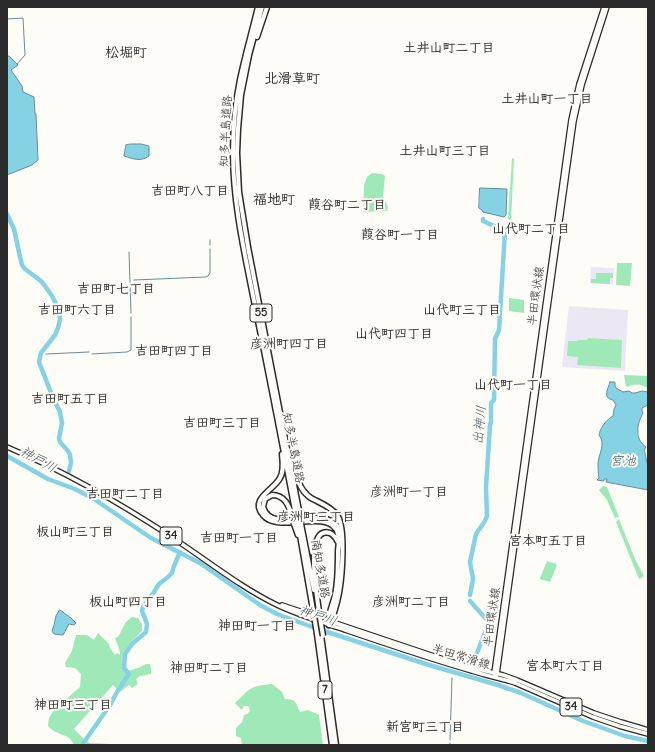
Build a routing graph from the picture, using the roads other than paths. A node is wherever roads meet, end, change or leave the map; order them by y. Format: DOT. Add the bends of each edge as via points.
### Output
graph roads {
  1 [pos="258,7"];
  2 [pos="262,7"];
  3 [pos="267,7"];
  4 [pos="605,7"];
  5 [pos="244,79"];
  6 [pos="276,411"];
  7 [pos="284,434"];
  8 [pos="7,447"];
  9 [pos="296,516"];
  10 [pos="298,524"];
  11 [pos="342,535"];
  12 [pos="338,544"];
  13 [pos="317,612"];
  14 [pos="330,622"];
  15 [pos="321,636"];
  16 [pos="495,675"];
  17 [pos="648,730"];
  18 [pos="648,734"];
  19 [pos="332,745"];
  20 [pos="336,745"];
  1 -- 6 [label="highway, 知多半島道路 / 55" via="238,90 233,170 244,248"];
  2 -- 5 [label="highway, 知多半島道路 / 55"];
  3 -- 5 [label="highway"];
  4 -- 16 [label="main road, 半田環状線" via="579,84 571,120"];
  5 -- 7 [label="highway, 知多半島道路 / 55" via="238,129 239,192"];
  6 -- 9 [label="highway, 知多半島道路 / 55"];
  6 -- 12 [label="highway" via="282,472 278,482 260,500 261,512 266,518 276,522 327,522 337,531"];
  7 -- 9 [label="highway, 知多半島道路 / 55"];
  7 -- 11 [label="highway" via="302,488 309,496 331,508 341,523"];
  8 -- 14 [label="main road, 半田常滑線 / 34" via="67,474 117,502 246,588 279,606 311,619"];
  9 -- 10 [label="highway, 南知多道路 / 7, bridge"];
  9 -- 10 [label="highway, bridge"];
  9 -- 11 [label="highway" via="280,496 272,495 265,499 263,507 271,517 281,520 327,519 337,525"];
  10 -- 13 [label="highway, 南知多道路 / 7"];
  10 -- 13 [label="highway, 南知多道路 / 7"];
  11 -- 14 [label="highway" via="339,592"];
  12 -- 13 [label="highway" via="335,536 328,533 321,534 316,540 314,575"];
  12 -- 14 [label="highway" via="336,591"];
  13 -- 15 [label="highway, 南知多道路 / 7, bridge"];
  14 -- 16 [label="main road, 半田常滑線 / 34"];
  15 -- 19 [label="highway, 南知多道路 / 7"];
  15 -- 20 [label="highway, 南知多道路 / 7"];
  16 -- 17 [label="main road, 半田常滑線 / 34" via="528,684 601,716"];
  16 -- 18 [label="main road, 半田常滑線 / 34" via="593,717"];
}
